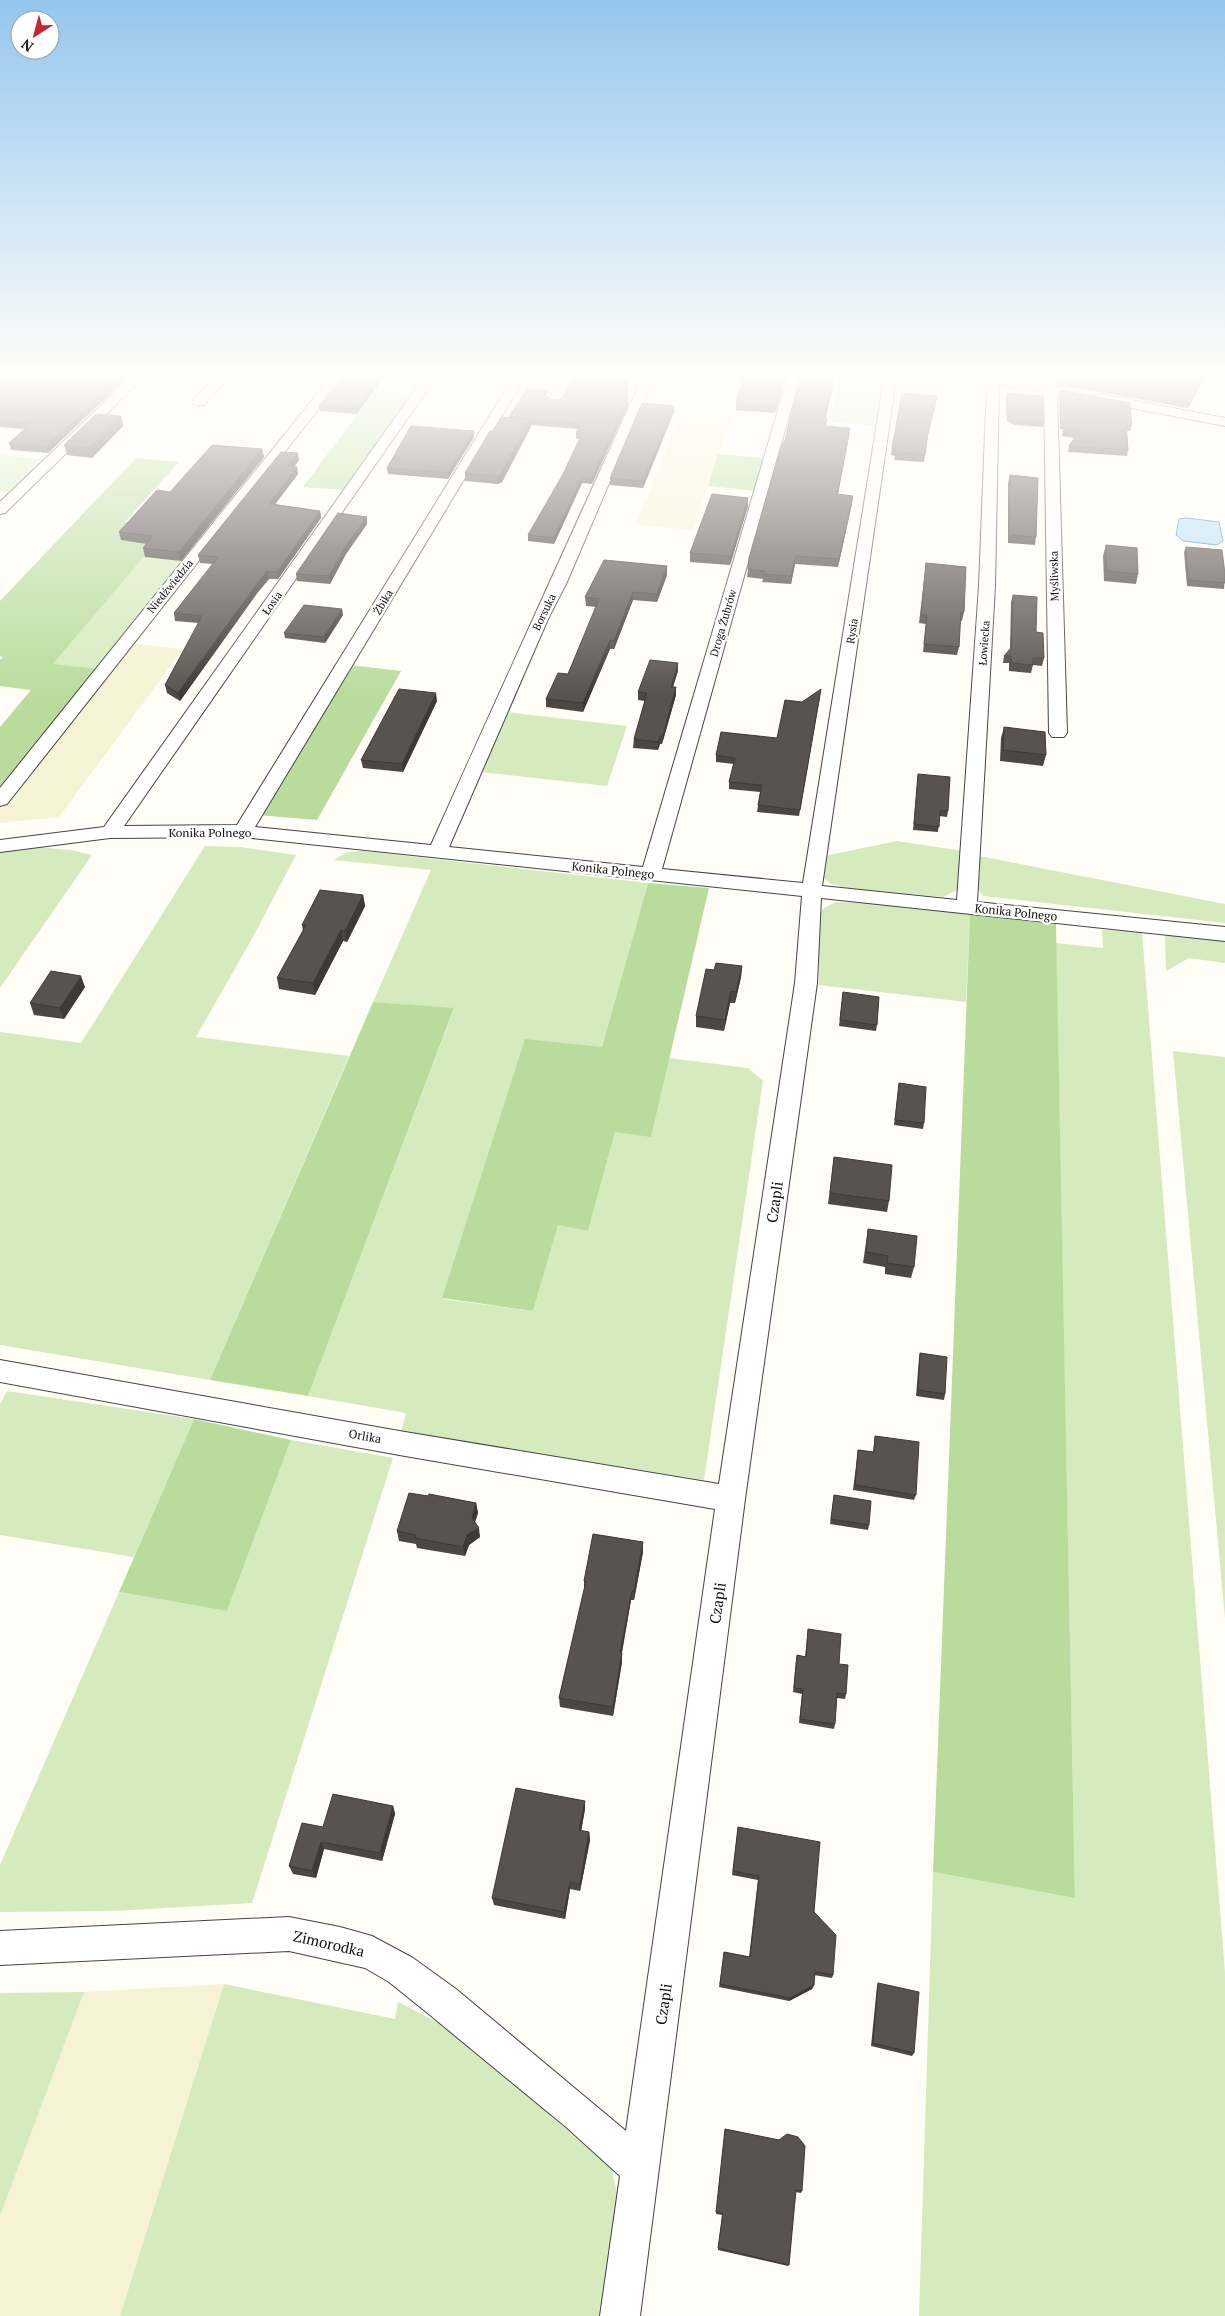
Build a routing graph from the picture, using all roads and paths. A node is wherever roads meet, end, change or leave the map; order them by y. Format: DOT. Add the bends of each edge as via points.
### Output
graph roads {
  1 [pos="30,481"];
  2 [pos="254,481"];
  3 [pos="357,481"];
  4 [pos="456,481"];
  5 [pos="603,481"];
  6 [pos="764,481"];
  7 [pos="874,481"];
  8 [pos="990,481"];
  9 [pos="1052,481"];
  10 [pos="0,510"];
  11 [pos="1058,734"];
  12 [pos="0,800"];
  13 [pos="243,831"];
  14 [pos="110,832"];
  15 [pos="0,846"];
  16 [pos="437,852"];
  17 [pos="651,874"];
  18 [pos="812,889"];
  19 [pos="967,906"];
  20 [pos="1225,934"];
  21 [pos="0,1371"];
  22 [pos="731,1499"];
  23 [pos="0,1948"];
  24 [pos="641,2169"];
  25 [pos="620,2316"];
  1 -- 10 [label="street"];
  2 -- 12 [label="street, Niedźwiedzia"];
  3 -- 14 [label="street, Łosia"];
  4 -- 13 [label="street, Żbika"];
  5 -- 16 [label="street, Borsuka"];
  6 -- 17 [label="street, Droga Żubrów"];
  7 -- 18 [label="street, Rysia"];
  8 -- 19 [label="street, Łowiecka" via="987,586"];
  9 -- 11 [label="street, Myśliwska"];
  13 -- 14 [label="street, Konika Polnego"];
  13 -- 16 [label="street, Konika Polnego"];
  14 -- 15 [label="street, Konika Polnego"];
  16 -- 17 [label="street, Konika Polnego"];
  17 -- 18 [label="street, Konika Polnego"];
  18 -- 19 [label="street, Konika Polnego"];
  18 -- 22 [label="street, Czapli" via="806,983"];
  19 -- 20 [label="street, Konika Polnego"];
  21 -- 22 [label="street, Orlika"];
  22 -- 24 [label="street, Czapli"];
  23 -- 24 [label="street, Zimorodka" via="289,1934 372,1953 401,1970 449,2008"];
  24 -- 25 [label="street, Czapli"];
}
